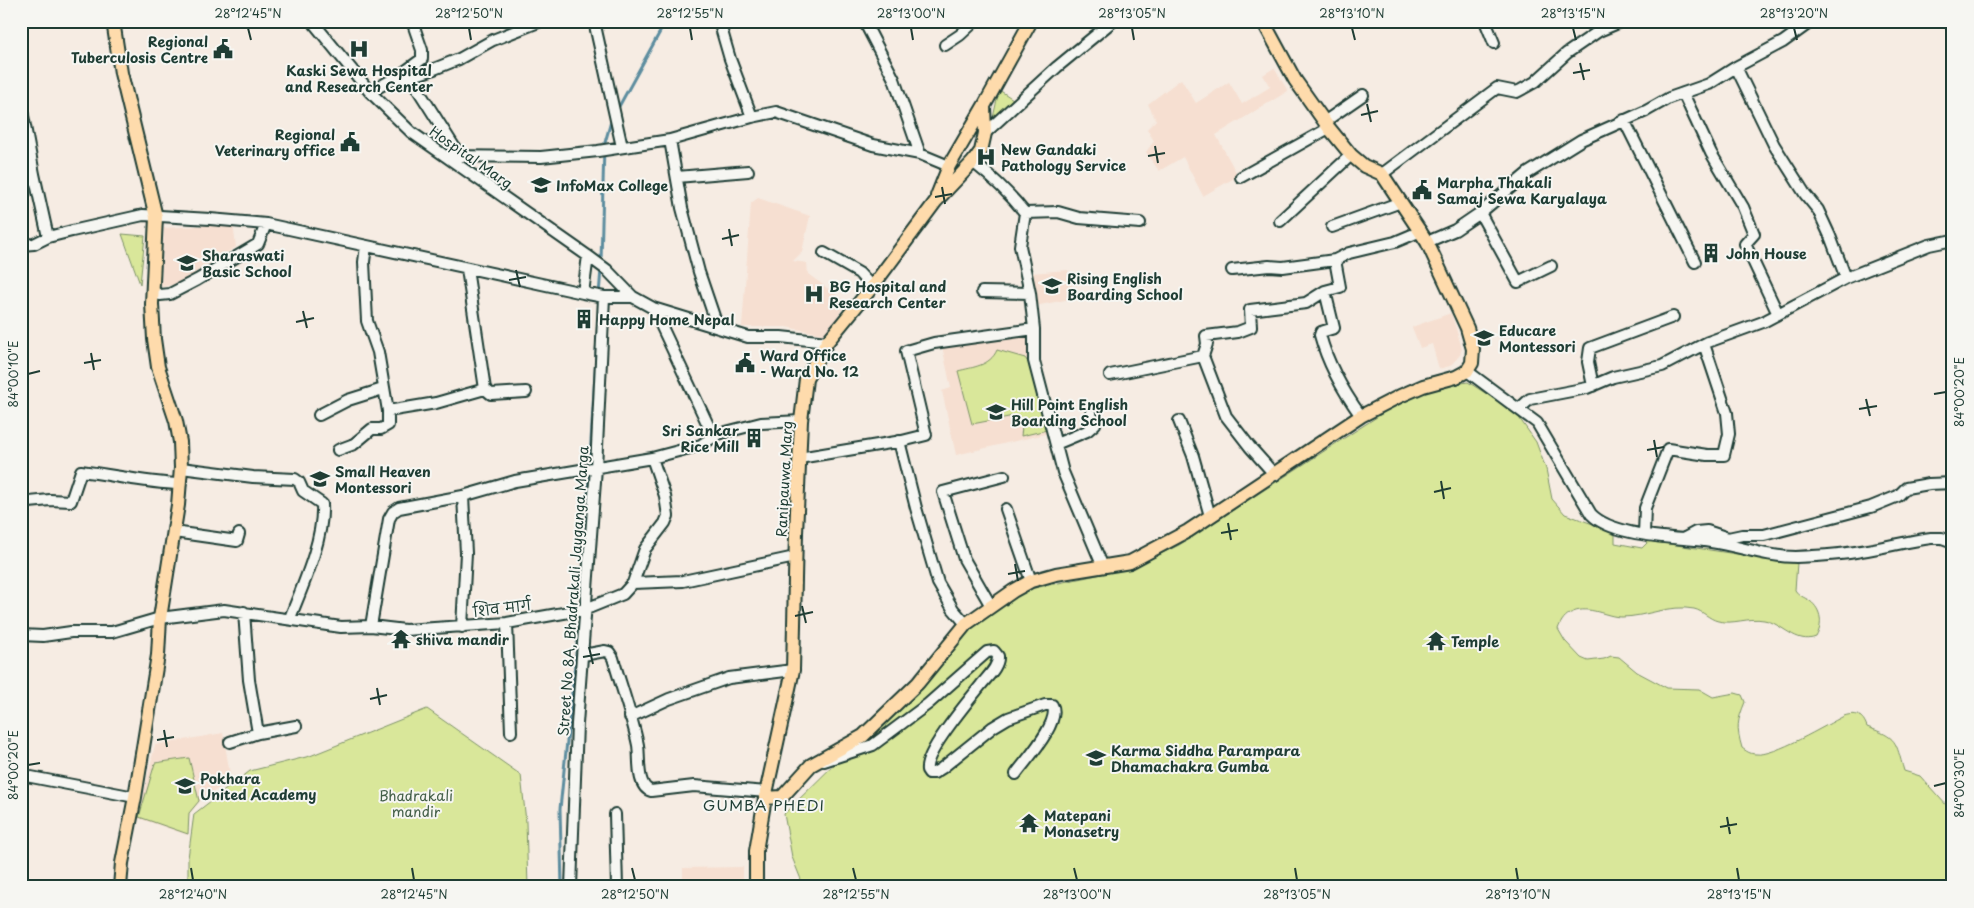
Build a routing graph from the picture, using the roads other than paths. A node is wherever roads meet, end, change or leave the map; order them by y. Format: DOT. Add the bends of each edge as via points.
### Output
graph roads {
  1 [pos="113,21"];
  2 [pos="312,21"];
  3 [pos="412,21"];
  4 [pos="542,21"];
  5 [pos="594,21"];
  6 [pos="719,21"];
  7 [pos="864,21"];
  8 [pos="975,21"];
  9 [pos="1031,21"];
  10 [pos="1113,21"];
  11 [pos="1263,21"];
  12 [pos="1485,21"];
  13 [pos="1622,21"];
  14 [pos="1812,21"];
  15 [pos="1948,21"];
  16 [pos="1953,28"];
  17 [pos="1494,43"];
  18 [pos="945,45"];
  19 [pos="1736,67"];
  20 [pos="410,77"];
  21 [pos="395,78"];
  22 [pos="370,92"];
  23 [pos="1682,93"];
  24 [pos="1363,95"];
  25 [pos="21,105"];
  26 [pos="984,106"];
  27 [pos="752,118"];
  28 [pos="1624,120"];
  29 [pos="1326,125"];
  30 [pos="984,132"];
  31 [pos="670,140"];
  32 [pos="622,147"];
  33 [pos="920,154"];
  34 [pos="1352,154"];
  35 [pos="447,156"];
  36 [pos="460,156"];
  37 [pos="973,162"];
  38 [pos="949,166"];
  39 [pos="748,171"];
  40 [pos="34,174"];
  41 [pos="1382,174"];
  42 [pos="677,177"];
  43 [pos="1241,177"];
  44 [pos="21,188"];
  45 [pos="936,201"];
  46 [pos="1401,202"];
  47 [pos="1025,213"];
  48 [pos="1480,213"];
  49 [pos="156,217"];
  50 [pos="1280,221"];
  51 [pos="1140,223"];
  52 [pos="266,224"];
  53 [pos="1332,227"];
  54 [pos="1424,236"];
  55 [pos="48,237"];
  56 [pos="1953,240"];
  57 [pos="21,245"];
  58 [pos="366,246"];
  59 [pos="824,253"];
  60 [pos="588,256"];
  61 [pos="1334,260"];
  62 [pos="1695,262"];
  63 [pos="1551,266"];
  64 [pos="467,268"];
  65 [pos="1232,270"];
  66 [pos="1846,278"];
  67 [pos="872,287"];
  68 [pos="153,291"];
  69 [pos="982,292"];
  70 [pos="1325,292"];
  71 [pos="583,293"];
  72 [pos="1030,293"];
  73 [pos="604,297"];
  74 [pos="633,297"];
  75 [pos="652,308"];
  76 [pos="1778,314"];
  77 [pos="1673,317"];
  78 [pos="718,328"];
  79 [pos="1034,328"];
  80 [pos="828,342"];
  81 [pos="1704,344"];
  82 [pos="1203,356"];
  83 [pos="1467,371"];
  84 [pos="1110,375"];
  85 [pos="1593,386"];
  86 [pos="383,389"];
  87 [pos="485,390"];
  88 [pos="526,392"];
  89 [pos="1519,409"];
  90 [pos="388,411"];
  91 [pos="1091,414"];
  92 [pos="319,415"];
  93 [pos="1362,416"];
  94 [pos="802,421"];
  95 [pos="1180,421"];
  96 [pos="718,434"];
  97 [pos="899,442"];
  98 [pos="1056,444"];
  99 [pos="338,450"];
  100 [pos="652,458"];
  101 [pos="800,458"];
  102 [pos="181,468"];
  103 [pos="596,468"];
  104 [pos="1275,474"];
  105 [pos="1004,476"];
  106 [pos="1953,483"];
  107 [pos="180,484"];
  108 [pos="463,496"];
  109 [pos="21,499"];
  110 [pos="1006,509"];
  111 [pos="1210,516"];
  112 [pos="174,532"];
  113 [pos="239,534"];
  114 [pos="1644,534"];
  115 [pos="1682,540"];
  116 [pos="1953,542"];
  117 [pos="795,557"];
  118 [pos="1103,567"];
  119 [pos="1031,581"];
  120 [pos="633,583"];
  121 [pos="990,606"];
  122 [pos="586,609"];
  123 [pos="244,612"];
  124 [pos="160,618"];
  125 [pos="290,618"];
  126 [pos="507,623"];
  127 [pos="966,624"];
  128 [pos="370,626"];
  129 [pos="462,627"];
  130 [pos="21,635"];
  131 [pos="583,655"];
  132 [pos="793,670"];
  133 [pos="630,717"];
  134 [pos="296,726"];
  135 [pos="511,732"];
  136 [pos="258,733"];
  137 [pos="230,742"];
  138 [pos="812,765"];
  139 [pos="1016,774"];
  140 [pos="21,775"];
  141 [pos="766,795"];
  142 [pos="135,797"];
  143 [pos="615,814"];
  144 [pos="120,887"];
  145 [pos="571,887"];
  146 [pos="617,887"];
  147 [pos="756,887"];
  1 -- 49 [label="main road" via="120,73"];
  2 -- 22 [label="street, Hospital Marg"];
  3 -- 21 [label="street" via="422,59"];
  4 -- 20 [label="street"];
  5 -- 32 [label="street"];
  6 -- 27 [label="street"];
  7 -- 33 [label="street" via="894,79"];
  8 -- 18 [label="street"];
  9 -- 26 [label="main road"];
  10 -- 30 [label="street"];
  11 -- 29 [label="main road" via="1295,80"];
  12 -- 17 [label="street"];
  13 -- 41 [label="street" via="1599,31 1567,52 1535,82 1517,92 1498,88"];
  14 -- 19 [label="street" via="1783,42"];
  15 -- 16 [label="street"];
  19 -- 23 [label="street" via="1709,84"];
  19 -- 66 [label="street" via="1774,145 1818,210"];
  20 -- 21 [label="street"];
  20 -- 36 [label="street"];
  21 -- 22 [label="street"];
  22 -- 35 [label="street, Hospital Marg" via="410,132"];
  23 -- 28 [label="street"];
  23 -- 76 [label="street" via="1711,153 1744,207 1754,234 1745,244"];
  24 -- 29 [label="street"];
  25 -- 40 [label="street"];
  26 -- 30 [label="main road"];
  26 -- 38 [label="main road"];
  27 -- 31 [label="street"];
  27 -- 33 [label="street" via="776,112 873,145"];
  28 -- 48 [label="street" via="1588,136 1528,173"];
  28 -- 62 [label="street"];
  29 -- 34 [label="main road"];
  29 -- 43 [label="street"];
  30 -- 37 [label="main road" via="981,151"];
  31 -- 32 [label="street"];
  31 -- 42 [label="street"];
  32 -- 36 [label="street" via="541,157"];
  33 -- 38 [label="street"];
  34 -- 41 [label="main road" via="1364,166"];
  34 -- 50 [label="street"];
  35 -- 36 [label="street"];
  35 -- 60 [label="street, Hospital Marg"];
  37 -- 45 [label="main road"];
  37 -- 47 [label="street"];
  38 -- 45 [label="main road"];
  39 -- 42 [label="street"];
  40 -- 44 [label="street"];
  40 -- 55 [label="street"];
  41 -- 46 [label="main road"];
  42 -- 78 [label="street" via="699,272"];
  45 -- 67 [label="main road, Ranipauwa Marg"];
  46 -- 53 [label="street"];
  46 -- 54 [label="main road"];
  47 -- 51 [label="street" via="1058,212 1079,218"];
  47 -- 72 [label="street" via="1020,246"];
  48 -- 54 [label="street" via="1455,230"];
  48 -- 63 [label="street" via="1518,282"];
  49 -- 52 [label="street"];
  49 -- 55 [label="street" via="129,217"];
  49 -- 68 [label="main road"];
  52 -- 58 [label="street"];
  52 -- 68 [label="street" via="258,244 206,275 170,294 160,295"];
  54 -- 61 [label="street" via="1349,253"];
  54 -- 83 [label="main road" via="1467,328 1473,349"];
  55 -- 57 [label="street" via="34,244"];
  56 -- 66 [label="street" via="1929,245"];
  58 -- 64 [label="street"];
  58 -- 86 [label="street" via="368,321 378,352"];
  59 -- 67 [label="street" via="859,273"];
  60 -- 71 [label="street"];
  60 -- 74 [label="street, Hospital Marg"];
  61 -- 65 [label="street"];
  61 -- 70 [label="street" via="1340,287"];
  64 -- 71 [label="street"];
  64 -- 87 [label="street"];
  66 -- 76 [label="street"];
  67 -- 80 [label="main road, Ranipauwa Marg"];
  68 -- 102 [label="main road" via="158,367 176,421"];
  69 -- 72 [label="street"];
  70 -- 82 [label="street" via="1306,303 1250,310 1250,327 1206,336"];
  70 -- 93 [label="street" via="1334,328 1321,332 1322,344 1328,362"];
  71 -- 73 [label="street"];
  72 -- 79 [label="street"];
  73 -- 74 [label="street"];
  73 -- 103 [label="street, Street No 8A, Bhadrakali Jayganga Marga"];
  74 -- 75 [label="street"];
  75 -- 78 [label="street"];
  75 -- 96 [label="street" via="709,427"];
  76 -- 81 [label="street"];
  77 -- 85 [label="street" via="1590,348 1588,362"];
  78 -- 80 [label="street" via="748,337"];
  79 -- 97 [label="street" via="934,343 906,351 926,435"];
  79 -- 98 [label="street" via="1034,361"];
  80 -- 94 [label="main road, Ranipauwa Marg" via="806,379"];
  81 -- 85 [label="street" via="1662,366 1613,377"];
  81 -- 114 [label="street" via="1727,413 1729,434 1724,455 1668,449 1645,508"];
  82 -- 84 [label="street"];
  82 -- 104 [label="street" via="1226,416"];
  83 -- 89 [label="street"];
  83 -- 93 [label="main road" via="1423,386"];
  85 -- 89 [label="street" via="1530,399"];
  86 -- 90 [label="street"];
  86 -- 92 [label="street" via="348,400"];
  87 -- 88 [label="street" via="491,394"];
  87 -- 90 [label="street"];
  89 -- 114 [label="street" via="1537,423 1598,522"];
  90 -- 99 [label="street" via="385,428 372,429 354,444"];
  91 -- 98 [label="street" via="1095,424"];
  93 -- 104 [label="main road"];
  94 -- 96 [label="street" via="761,423"];
  94 -- 101 [label="main road, Ranipauwa Marg"];
  95 -- 111 [label="street"];
  96 -- 100 [label="street" via="701,445"];
  97 -- 101 [label="street"];
  97 -- 127 [label="street" via="938,583"];
  98 -- 118 [label="street" via="1064,472"];
  100 -- 103 [label="street"];
  100 -- 120 [label="street" via="668,516 645,549"];
  101 -- 117 [label="main road, Ranipauwa Marg"];
  102 -- 107 [label="main road"];
  102 -- 125 [label="street" via="295,479 303,491 322,504 323,516 310,570"];
  103 -- 108 [label="street" via="515,481"];
  103 -- 122 [label="street, Street No 8A, Bhadrakali Jayganga Marga"];
  104 -- 111 [label="main road"];
  105 -- 121 [label="street" via="943,492 964,559"];
  106 -- 115 [label="street" via="1906,488 1898,496 1871,507 1764,535 1728,538 1707,531 1696,532"];
  107 -- 109 [label="street" via="81,471 71,501 29,502"];
  107 -- 112 [label="main road"];
  108 -- 128 [label="street" via="399,508 393,512 389,519"];
  108 -- 129 [label="street" via="466,553"];
  110 -- 119 [label="street"];
  111 -- 118 [label="main road" via="1188,532 1130,562"];
  112 -- 113 [label="street" via="237,541"];
  112 -- 124 [label="main road"];
  114 -- 115 [label="street"];
  115 -- 116 [label="street" via="1796,556 1860,552 1932,538"];
  117 -- 120 [label="street" via="683,581"];
  117 -- 132 [label="main road, Ranipauwa Marg"];
  118 -- 119 [label="main road"];
  119 -- 121 [label="main road"];
  120 -- 122 [label="street, शिव मार्ग" via="623,594"];
  121 -- 127 [label="main road"];
  122 -- 126 [label="street, शिव मार्ग"];
  122 -- 131 [label="street, Street No 8A, Bhadrakali Jayganga Marga"];
  123 -- 124 [label="street, शिव मार्ग" via="224,610"];
  123 -- 125 [label="street, शिव मार्ग"];
  123 -- 136 [label="street"];
  124 -- 130 [label="street, शिव मार्ग" via="112,632"];
  124 -- 142 [label="main road" via="158,655"];
  125 -- 128 [label="street, शिव मार्ग" via="341,627"];
  126 -- 129 [label="street, शिव मार्ग"];
  126 -- 135 [label="street"];
  127 -- 138 [label="main road" via="918,683 863,736"];
  128 -- 129 [label="street, शिव मार्ग" via="405,630"];
  131 -- 133 [label="street" via="609,652"];
  131 -- 145 [label="street, Street No 8A, Bhadrakali Jayganga Marga" via="576,724"];
  132 -- 133 [label="street" via="730,678 669,699"];
  132 -- 141 [label="main road, Ranipauwa Marg"];
  133 -- 141 [label="street" via="638,744 642,784 646,790 694,786"];
  134 -- 136 [label="street"];
  136 -- 137 [label="street"];
  138 -- 139 [label="street" via="873,745 928,704 987,652 994,651 998,656 996,666 933,750 926,762 926,770 934,773 942,768 1008,718 1052,705 1055,712 1046,734"];
  138 -- 141 [label="main road" via="782,797"];
  140 -- 142 [label="street"];
  141 -- 147 [label="main road, Ranipauwa Marg" via="756,852"];
  142 -- 144 [label="main road"];
  143 -- 146 [label="street"];
}
